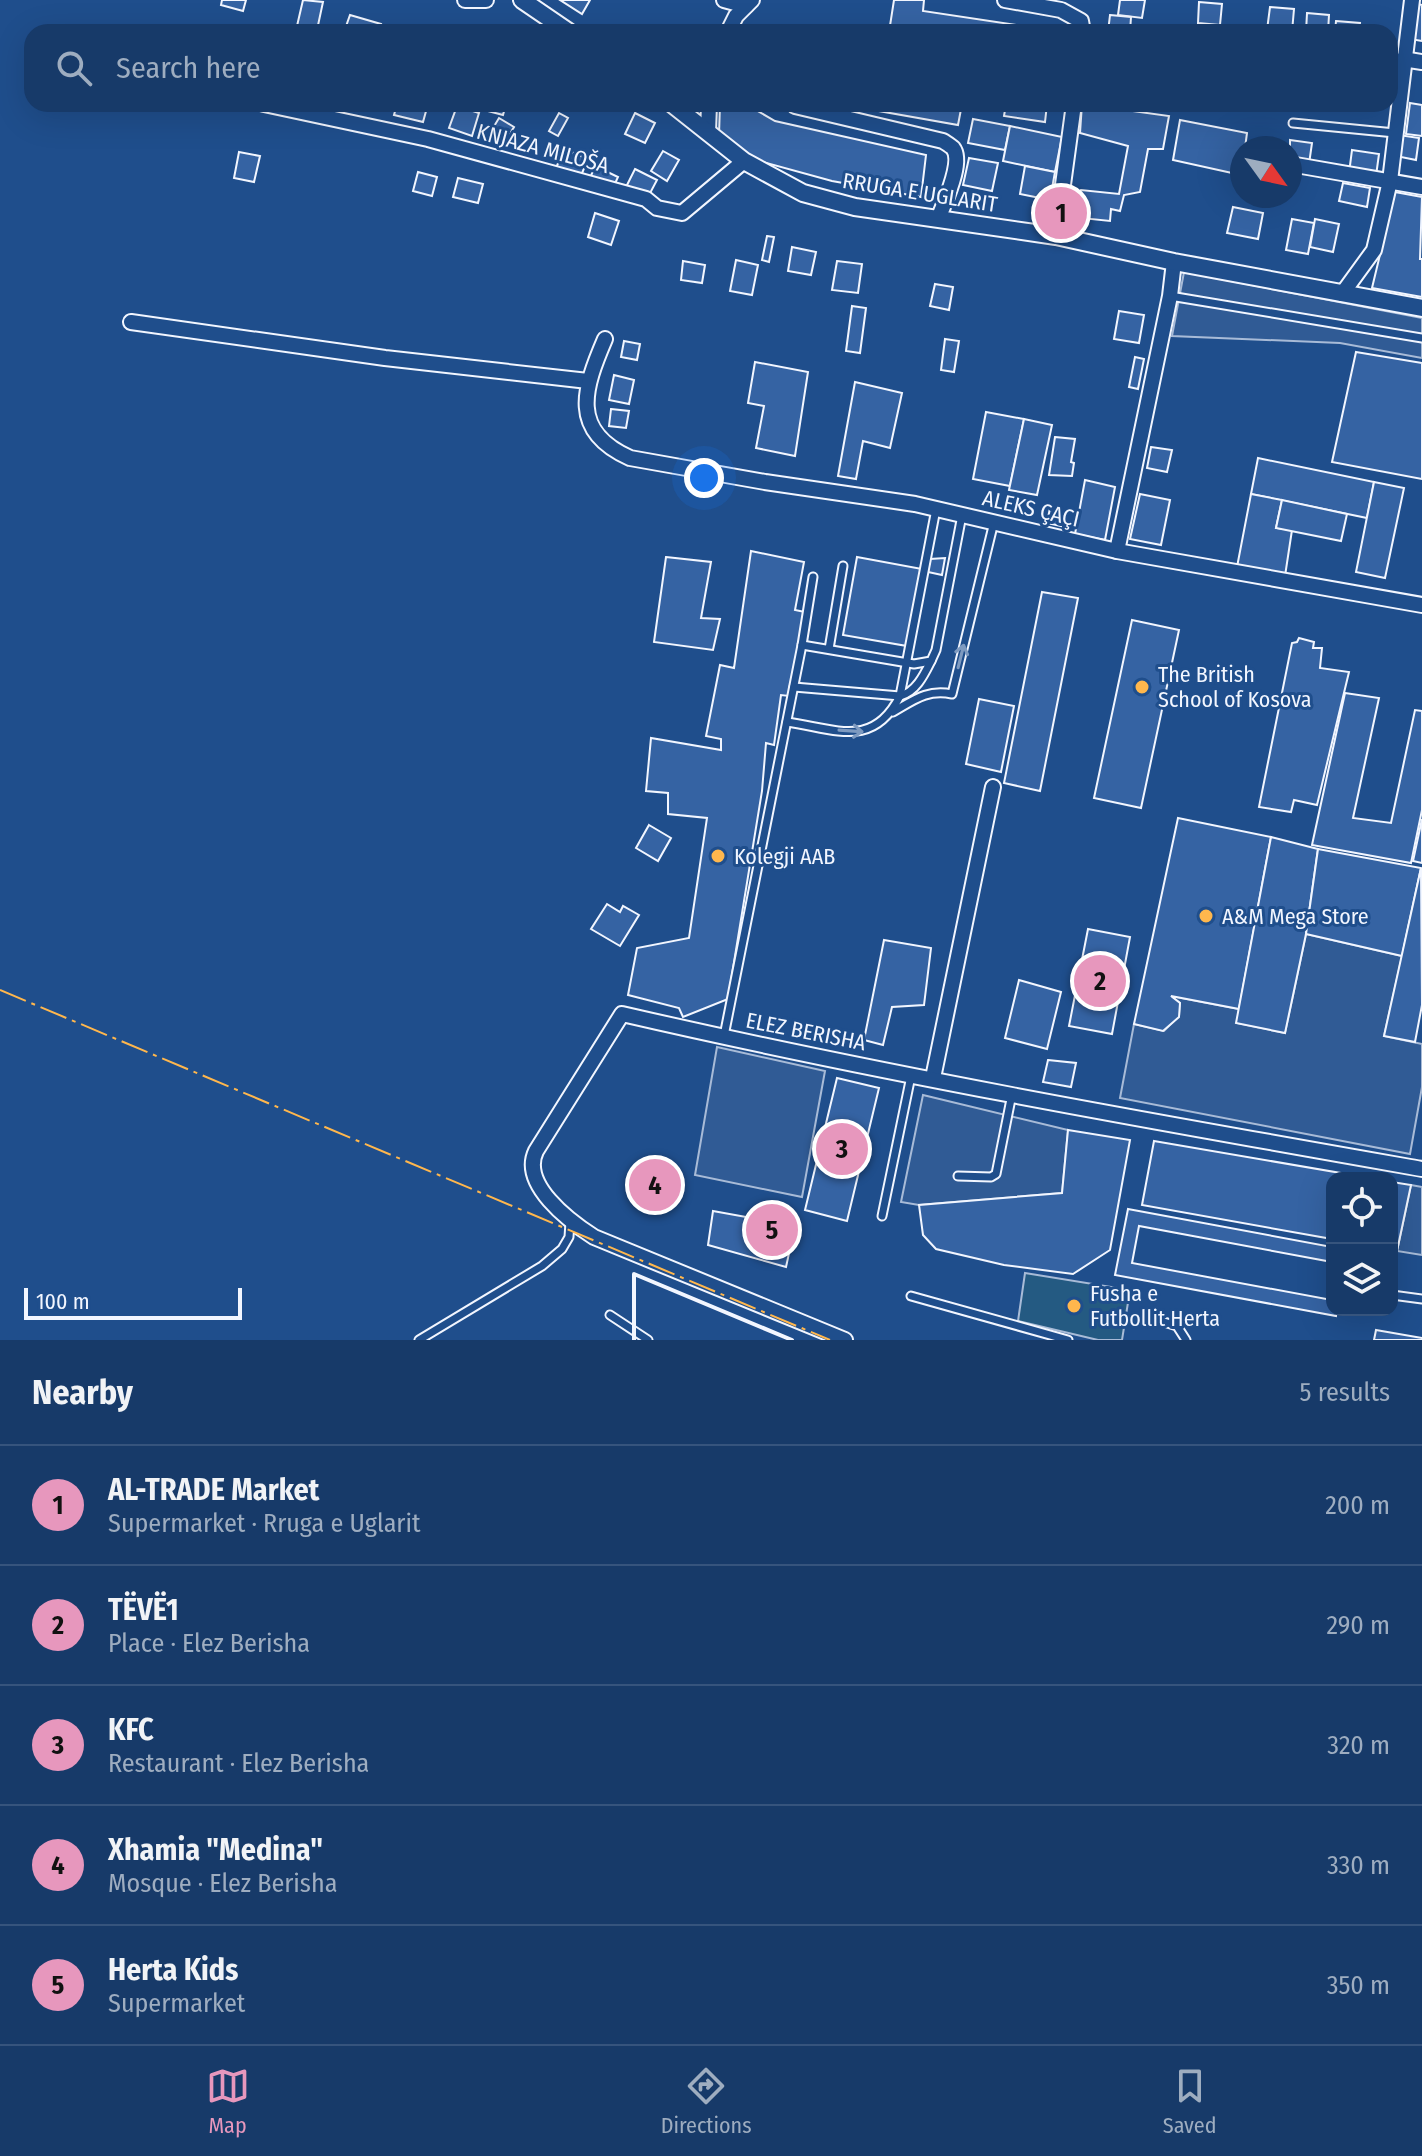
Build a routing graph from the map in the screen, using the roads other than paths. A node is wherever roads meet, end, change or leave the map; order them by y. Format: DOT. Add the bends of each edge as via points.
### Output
graph roads {
  1 [pos="465,0"];
  2 [pos="486,0"];
  3 [pos="522,0"];
  4 [pos="724,0"];
  5 [pos="1005,0"];
  6 [pos="1412,0"];
  7 [pos="749,3"];
  8 [pos="557,24"];
  9 [pos="732,24"];
  10 [pos="1082,24"];
  11 [pos="1403,59"];
  12 [pos="1422,62"];
  13 [pos="1398,78"];
  14 [pos="301,112"];
  15 [pos="682,112"];
  16 [pos="709,112"];
  17 [pos="820,112"];
  18 [pos="1073,112"];
  19 [pos="1395,112"];
  20 [pos="1293,123"];
  21 [pos="708,133"];
  22 [pos="1395,133"];
  23 [pos="744,161"];
  24 [pos="1302,166"];
  25 [pos="1390,181"];
  26 [pos="1422,187"];
  27 [pos="939,217"];
  28 [pos="1056,236"];
  29 [pos="1174,262"];
  30 [pos="1342,294"];
  31 [pos="1170,296"];
  32 [pos="1422,308"];
  33 [pos="131,322"];
  34 [pos="1422,338"];
  35 [pos="605,339"];
  36 [pos="588,381"];
  37 [pos="936,509"];
  38 [pos="962,515"];
  39 [pos="994,522"];
  40 [pos="1117,551"];
  41 [pos="843,566"];
  42 [pos="813,577"];
  43 [pos="1422,605"];
  44 [pos="802,645"];
  45 [pos="829,649"];
  46 [pos="907,661"];
  47 [pos="931,661"];
  48 [pos="794,687"];
  49 [pos="900,696"];
  50 [pos="891,713"];
  51 [pos="787,722"];
  52 [pos="993,787"];
  53 [pos="724,1038"];
  54 [pos="911,1074"];
  55 [pos="933,1078"];
  56 [pos="1012,1094"];
  57 [pos="1422,1169"];
  58 [pos="958,1176"];
  59 [pos="882,1216"];
  60 [pos="570,1222"];
  61 [pos="911,1296"];
  62 [pos="1398,1296"];
  63 [pos="1422,1299"];
  64 [pos="610,1315"];
  65 [pos="1151,1318"];
  66 [pos="419,1340"];
  67 [pos="648,1340"];
  68 [pos="845,1340"];
  69 [pos="1068,1340"];
  70 [pos="1186,1340"];
  1 -- 2 [label="street"];
  3 -- 8 [label="street"];
  4 -- 7 [label="street"];
  5 -- 10 [label="street" via="1061,10"];
  6 -- 11 [label="street"];
  7 -- 9 [label="street"];
  11 -- 12 [label="street"];
  11 -- 13 [label="street"];
  14 -- 23 [label="street, KNJAZA MILOŠA" via="428,139 682,213"];
  15 -- 21 [label="street, RRUGA E UGLARIT"];
  16 -- 21 [label="street"];
  17 -- 27 [label="street" via="953,147 952,184"];
  18 -- 28 [label="street"];
  19 -- 22 [label="street"];
  20 -- 22 [label="lane"];
  21 -- 23 [label="street, RRUGA E UGLARIT"];
  22 -- 25 [label="street"];
  23 -- 27 [label="street, RRUGA E UGLARIT" via="803,193 842,204"];
  24 -- 25 [label="street"];
  25 -- 26 [label="street"];
  25 -- 30 [label="street" via="1374,250"];
  27 -- 28 [label="street, RRUGA E UGLARIT"];
  28 -- 29 [label="street, RRUGA E UGLARIT"];
  29 -- 30 [label="street, RRUGA E UGLARIT"];
  29 -- 31 [label="street"];
  30 -- 32 [label="street, RRUGA E UGLARIT"];
  31 -- 34 [label="lane"];
  31 -- 40 [label="street"];
  33 -- 36 [label="street"];
  35 -- 36 [label="street"];
  36 -- 37 [label="street, ALEKS ÇAÇI" via="585,403 597,434 609,449 630,458"];
  37 -- 38 [label="street, ALEKS ÇAÇI"];
  37 -- 46 [label="lane"];
  38 -- 39 [label="street, ALEKS ÇAÇI"];
  38 -- 47 [label="lane"];
  39 -- 40 [label="street, ALEKS ÇAÇI"];
  50 -- 39 [label="lane, one-way" via="925,693 952,694"];
  40 -- 43 [label="street, ALEKS ÇAÇI"];
  41 -- 45 [label="lane"];
  42 -- 44 [label="lane"];
  44 -- 45 [label="lane"];
  44 -- 48 [label="lane"];
  45 -- 46 [label="lane"];
  46 -- 47 [label="lane"];
  46 -- 49 [label="lane"];
  47 -- 49 [label="lane" via="916,686"];
  48 -- 49 [label="lane"];
  48 -- 51 [label="lane"];
  49 -- 50 [label="lane"];
  51 -- 50 [label="lane, one-way" via="862,733"];
  51 -- 53 [label="lane"];
  52 -- 55 [label="street"];
  53 -- 54 [label="street, ELEZ BERISHA"];
  53 -- 60 [label="street, ELEZ BERISHA" via="622,1014 531,1162 537,1184"];
  54 -- 55 [label="street, ELEZ BERISHA"];
  54 -- 59 [label="lane"];
  55 -- 56 [label="street, ELEZ BERISHA"];
  56 -- 57 [label="street, ELEZ BERISHA"];
  56 -- 58 [label="lane" via="997,1172 991,1177"];
  60 -- 66 [label="lane" via="566,1242 549,1261"];
  60 -- 68 [label="street" via="631,1253"];
  61 -- 69 [label="lane"];
  62 -- 63 [label="lane"];
  64 -- 67 [label="lane"];
  65 -- 70 [label="lane" via="1177,1326"];
}
